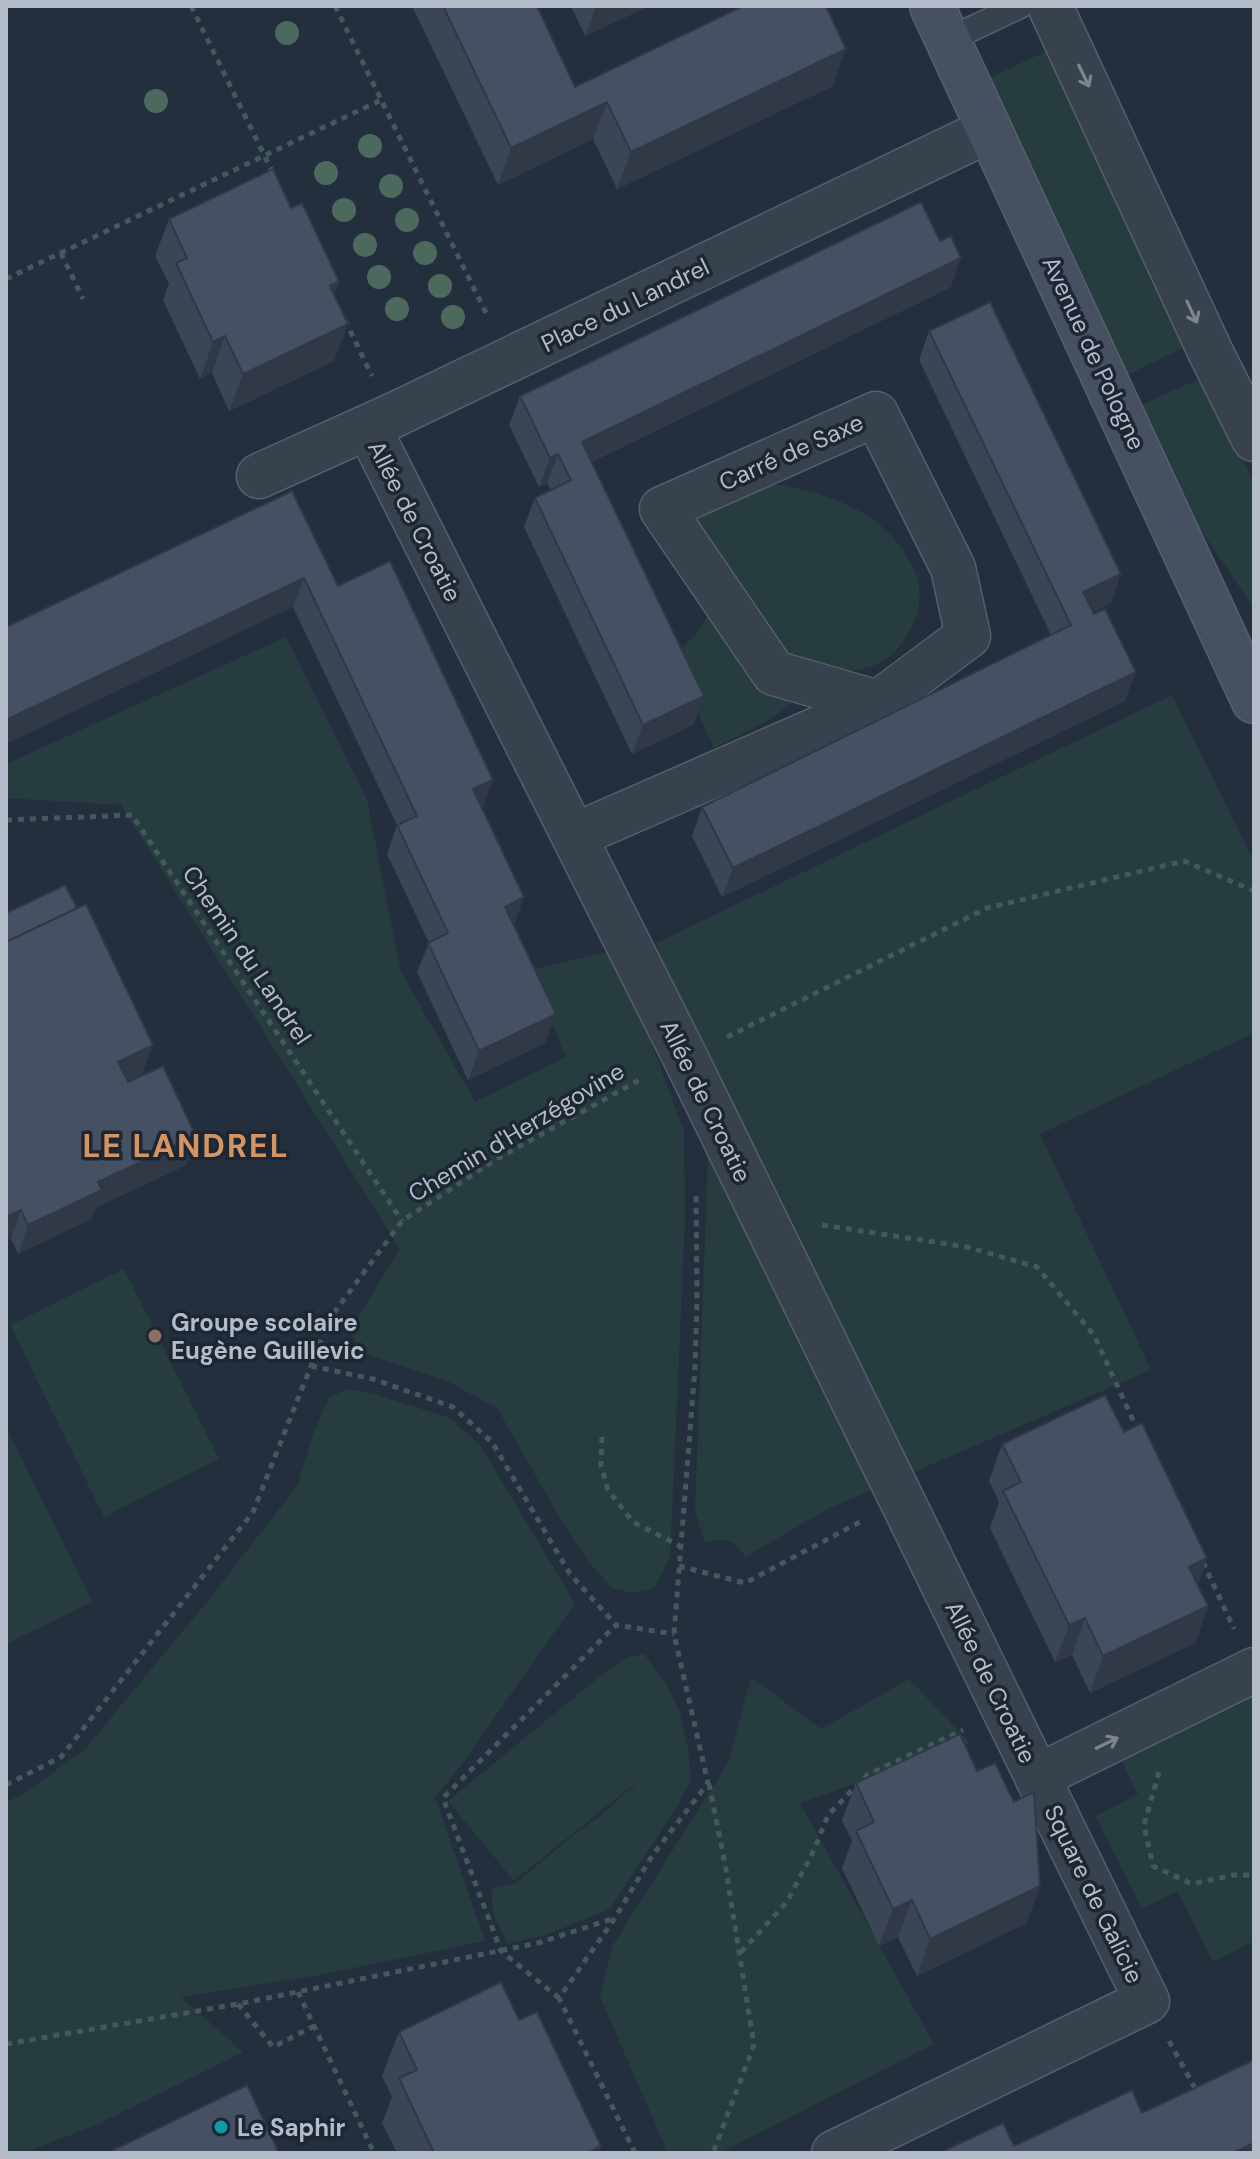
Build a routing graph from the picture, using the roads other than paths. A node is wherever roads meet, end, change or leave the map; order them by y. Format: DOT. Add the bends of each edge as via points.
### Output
graph roads {
  1 [pos="1020,6"];
  2 [pos="1050,6"];
  3 [pos="940,23"];
  4 [pos="989,130"];
  5 [pos="380,422"];
  6 [pos="1254,439"];
  7 [pos="259,476"];
  8 [pos="1254,701"];
  9 [pos="878,703"];
  10 [pos="574,836"];
  11 [pos="1253,1670"];
  12 [pos="1037,1777"];
  13 [pos="834,2153"];
  1 -- 3 [label="lane"];
  2 -- 6 [label="street, one-way"];
  3 -- 4 [label="street, Avenue de Pologne"];
  4 -- 5 [label="street, Place du Landrel"];
  4 -- 8 [label="street, Avenue de Pologne"];
  5 -- 7 [label="street, Place du Landrel"];
  5 -- 10 [label="street, Allée de Croatie"];
  9 -- 9 [label="street, Carré de Saxe" via="968,636 953,568 876,414 662,509 774,673"];
  9 -- 10 [label="street, Carré de Saxe"];
  10 -- 12 [label="street, Allée de Croatie"];
  12 -- 11 [label="street, Square de Galicie, one-way"];
  12 -- 13 [label="street, Square de Galicie" via="1147,2001"];
}
